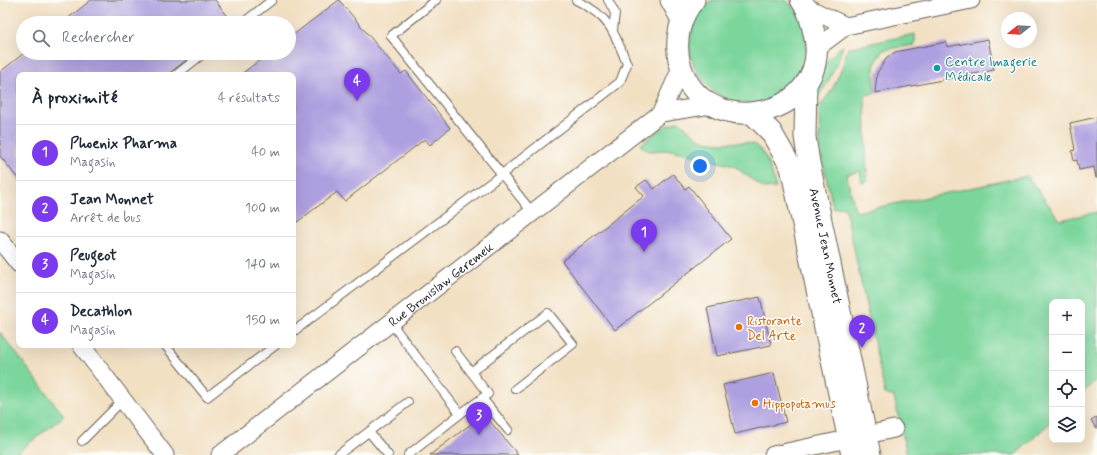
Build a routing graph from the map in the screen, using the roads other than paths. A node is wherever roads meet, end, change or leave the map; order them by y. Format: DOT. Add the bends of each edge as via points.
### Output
graph roads {
  1 [pos="272,0"];
  2 [pos="436,0"];
  3 [pos="577,0"];
  4 [pos="608,0"];
  5 [pos="671,0"];
  6 [pos="694,0"];
  7 [pos="971,0"];
  8 [pos="805,4"];
  9 [pos="251,16"];
  10 [pos="682,20"];
  11 [pos="846,26"];
  12 [pos="613,30"];
  13 [pos="818,47"];
  14 [pos="195,60"];
  15 [pos="681,68"];
  16 [pos="180,72"];
  17 [pos="806,83"];
  18 [pos="711,105"];
  19 [pos="661,113"];
  20 [pos="753,114"];
  21 [pos="502,174"];
  22 [pos="532,212"];
  23 [pos="0,240"];
  24 [pos="16,257"];
  25 [pos="391,323"];
  26 [pos="296,330"];
  27 [pos="83,348"];
  28 [pos="167,348"];
  29 [pos="272,348"];
  30 [pos="455,351"];
  31 [pos="472,372"];
  32 [pos="515,389"];
  33 [pos="482,398"];
  34 [pos="123,400"];
  35 [pos="408,402"];
  36 [pos="460,414"];
  37 [pos="508,430"];
  38 [pos="894,430"];
  39 [pos="369,432"];
  40 [pos="82,441"];
  41 [pos="859,447"];
  42 [pos="165,455"];
  43 [pos="220,455"];
  44 [pos="338,455"];
  45 [pos="388,455"];
  46 [pos="408,455"];
  47 [pos="773,455"];
  1 -- 9 [label="lane"];
  2 -- 21 [label="lane" via="390,36"];
  3 -- 12 [label="lane" via="592,8"];
  4 -- 12 [label="lane" via="615,13"];
  5 -- 10 [label="street"];
  6 -- 10 [label="street"];
  7 -- 11 [label="street"];
  8 -- 11 [label="street"];
  8 -- 13 [label="street"];
  10 -- 15 [label="street" via="678,38"];
  11 -- 13 [label="street"];
  12 -- 21 [label="lane" via="627,64 620,82"];
  13 -- 17 [label="street" via="814,66"];
  14 -- 16 [label="lane"];
  15 -- 18 [label="street" via="693,89"];
  15 -- 19 [label="street, Rue Bronislaw Geremek"];
  17 -- 20 [label="street" via="792,98 774,109"];
  17 -- 41 [label="street, Avenue Jean Monnet" via="805,137"];
  18 -- 19 [label="street, Rue Bronislaw Geremek"];
  18 -- 20 [label="street" via="731,112"];
  19 -- 22 [label="street, Rue Bronislaw Geremek"];
  20 -- 41 [label="street, Avenue Jean Monnet" via="771,132 791,167"];
  21 -- 22 [label="lane"];
  21 -- 26 [label="lane"];
  22 -- 25 [label="street, Rue Bronislaw Geremek"];
  23 -- 24 [label="street"];
  25 -- 36 [label="lane"];
  25 -- 43 [label="street, Rue Bronislaw Geremek"];
  27 -- 34 [label="street"];
  28 -- 29 [label="lane" via="207,397"];
  30 -- 31 [label="lane"];
  31 -- 32 [label="lane" via="548,313 573,344"];
  31 -- 33 [label="lane" via="488,394"];
  33 -- 36 [label="lane"];
  33 -- 37 [label="lane"];
  34 -- 40 [label="lane"];
  34 -- 42 [label="street"];
  35 -- 39 [label="lane"];
  36 -- 46 [label="lane"];
  38 -- 41 [label="street"];
  39 -- 44 [label="lane"];
  39 -- 45 [label="lane"];
  41 -- 47 [label="street"];
}
